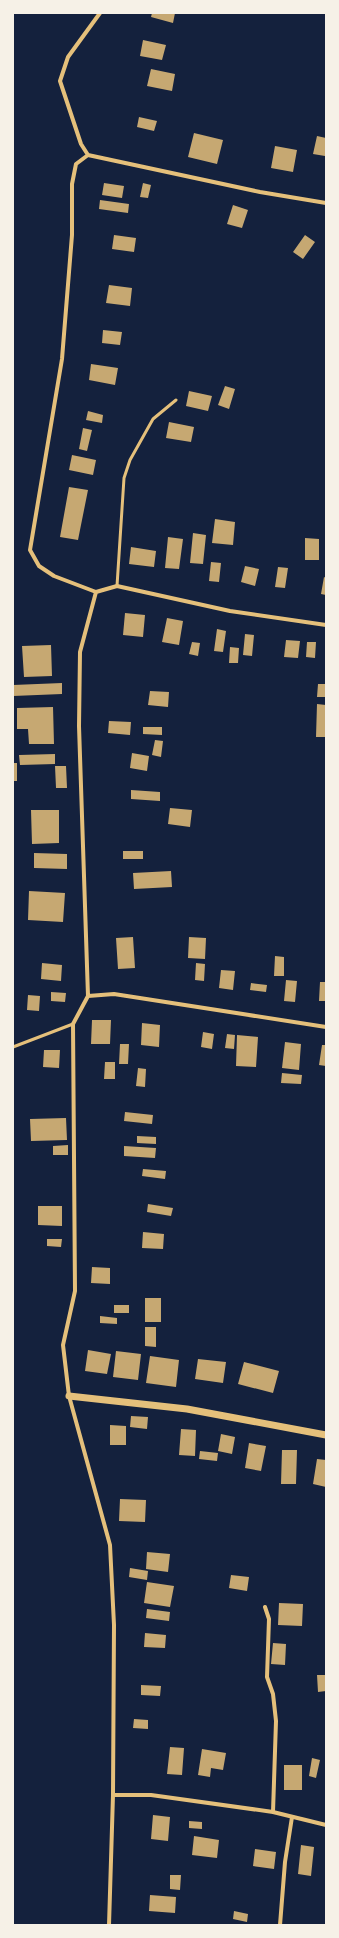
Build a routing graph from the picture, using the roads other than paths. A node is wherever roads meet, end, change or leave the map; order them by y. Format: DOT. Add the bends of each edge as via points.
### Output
graph roads {
  1 [pos="100,13"];
  2 [pos="88,155"];
  3 [pos="326,203"];
  4 [pos="176,400"];
  5 [pos="117,586"];
  6 [pos="96,592"];
  7 [pos="326,625"];
  8 [pos="88,996"];
  9 [pos="73,1024"];
  10 [pos="326,1027"];
  11 [pos="13,1047"];
  12 [pos="69,1396"];
  13 [pos="326,1435"];
  14 [pos="266,1607"];
  15 [pos="113,1796"];
  16 [pos="273,1812"];
  17 [pos="292,1817"];
  18 [pos="326,1825"];
  19 [pos="109,1925"];
  20 [pos="280,1925"];
  1 -- 2 [label="street" via="68,57 60,81 81,144"];
  2 -- 3 [label="street" via="260,192"];
  2 -- 6 [label="street" via="76,164 72,184 72,235 62,359 30,550 39,566 54,576"];
  4 -- 5 [label="lane" via="152,419 130,460 124,478"];
  5 -- 6 [label="street"];
  5 -- 7 [label="street" via="230,611"];
  6 -- 8 [label="street" via="80,652 79,726"];
  8 -- 9 [label="street"];
  8 -- 10 [label="street" via="114,994"];
  9 -- 11 [label="lane"];
  9 -- 12 [label="street" via="75,1291 64,1345"];
  12 -- 13 [label="street" via="187,1408"];
  12 -- 15 [label="street" via="110,1545 114,1625"];
  14 -- 16 [label="street" via="269,1619 267,1677 273,1694 276,1720"];
  15 -- 16 [label="street" via="151,1795"];
  15 -- 19 [label="street"];
  16 -- 17 [label="street"];
  17 -- 18 [label="street"];
  17 -- 20 [label="street"];
}
